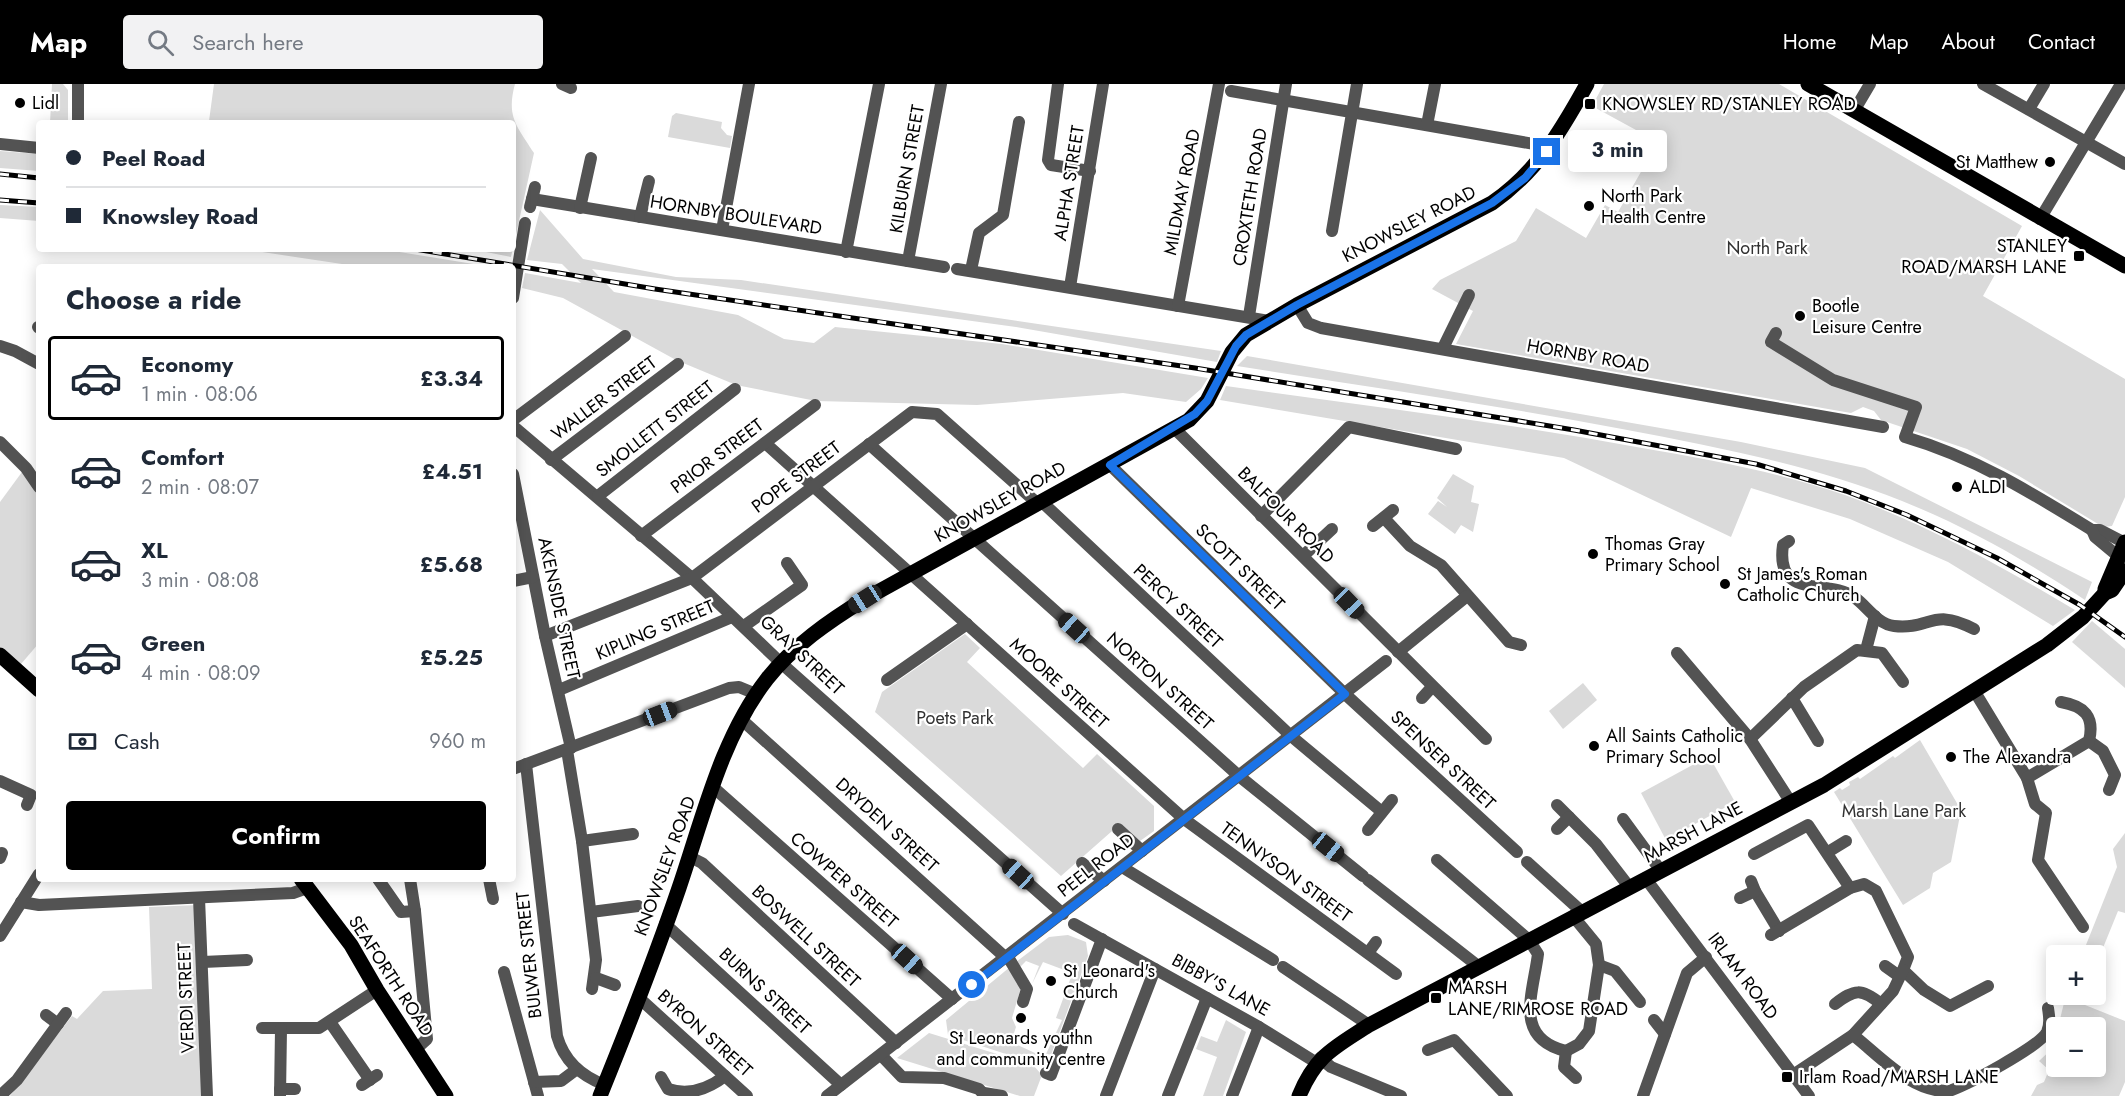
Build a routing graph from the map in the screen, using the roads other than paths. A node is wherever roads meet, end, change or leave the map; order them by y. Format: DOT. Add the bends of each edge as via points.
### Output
graph roads {
  1 [pos="78,84"];
  2 [pos="749,84"];
  3 [pos="879,84"];
  4 [pos="941,84"];
  5 [pos="1058,84"];
  6 [pos="1103,84"];
  7 [pos="1219,84"];
  8 [pos="1286,84"];
  9 [pos="1357,84"];
  10 [pos="1435,84"];
  11 [pos="1587,84"];
  12 [pos="1808,84"];
  13 [pos="1870,84"];
  14 [pos="1983,84"];
  15 [pos="2044,84"];
  16 [pos="2121,84"];
  17 [pos="1231,91"];
  18 [pos="1284,99"];
  19 [pos="2029,110"];
  20 [pos="1854,111"];
  21 [pos="1353,112"];
  22 [pos="78,120"];
  23 [pos="1019,122"];
  24 [pos="1427,125"];
  25 [pos="1002,133"];
  26 [pos="1016,135"];
  27 [pos="2087,142"];
  28 [pos="0,144"];
  29 [pos="1551,147"];
  30 [pos="36,148"];
  31 [pos="591,158"];
  32 [pos="2125,164"];
  33 [pos="1090,171"];
  34 [pos="649,181"];
  35 [pos="532,198"];
  36 [pos="580,208"];
  37 [pos="640,218"];
  38 [pos="2040,219"];
  39 [pos="525,224"];
  40 [pos="722,230"];
  41 [pos="1332,231"];
  42 [pos="846,252"];
  43 [pos="908,261"];
  44 [pos="2125,266"];
  45 [pos="944,267"];
  46 [pos="957,269"];
  47 [pos="970,270"];
  48 [pos="516,280"];
  49 [pos="1070,287"];
  50 [pos="1469,295"];
  51 [pos="1297,305"];
  52 [pos="1178,306"];
  53 [pos="1249,316"];
  54 [pos="1269,321"];
  55 [pos="1776,333"];
  56 [pos="625,336"];
  57 [pos="0,346"];
  58 [pos="1443,348"];
  59 [pos="36,360"];
  60 [pos="678,364"];
  61 [pos="735,389"];
  62 [pos="815,405"];
  63 [pos="925,412"];
  64 [pos="516,418"];
  65 [pos="1883,427"];
  66 [pos="516,429"];
  67 [pos="1175,429"];
  68 [pos="0,442"];
  69 [pos="765,443"];
  70 [pos="869,444"];
  71 [pos="1456,449"];
  72 [pos="551,460"];
  73 [pos="1110,465"];
  74 [pos="36,481"];
  75 [pos="812,487"];
  76 [pos="516,489"];
  77 [pos="598,496"];
  78 [pos="1039,502"];
  79 [pos="1261,516"];
  80 [pos="1373,526"];
  81 [pos="1332,528"];
  82 [pos="641,536"];
  83 [pos="974,538"];
  84 [pos="1789,541"];
  85 [pos="2124,549"];
  86 [pos="1303,556"];
  87 [pos="787,563"];
  88 [pos="2125,571"];
  89 [pos="910,573"];
  90 [pos="533,577"];
  91 [pos="692,578"];
  92 [pos="516,580"];
  93 [pos="2104,593"];
  94 [pos="1467,596"];
  95 [pos="732,616"];
  96 [pos="1875,616"];
  97 [pos="967,624"];
  98 [pos="744,626"];
  99 [pos="1974,629"];
  100 [pos="545,636"];
  101 [pos="1521,645"];
  102 [pos="1866,650"];
  103 [pos="1398,652"];
  104 [pos="1677,653"];
  105 [pos="0,655"];
  106 [pos="1386,662"];
  107 [pos="781,663"];
  108 [pos="887,680"];
  109 [pos="1903,682"];
  110 [pos="36,687"];
  111 [pos="1432,687"];
  112 [pos="559,690"];
  113 [pos="1975,692"];
  114 [pos="756,694"];
  115 [pos="1345,694"];
  116 [pos="1422,698"];
  117 [pos="1792,698"];
  118 [pos="2061,702"];
  119 [pos="742,720"];
  120 [pos="1291,736"];
  121 [pos="1486,739"];
  122 [pos="1750,739"];
  123 [pos="1818,741"];
  124 [pos="2089,741"];
  125 [pos="569,749"];
  126 [pos="526,764"];
  127 [pos="516,768"];
  128 [pos="1239,776"];
  129 [pos="2027,778"];
  130 [pos="0,781"];
  131 [pos="713,787"];
  132 [pos="2109,790"];
  133 [pos="1392,800"];
  134 [pos="1790,801"];
  135 [pos="27,805"];
  136 [pos="1557,806"];
  137 [pos="1382,812"];
  138 [pos="1569,818"];
  139 [pos="1184,819"];
  140 [pos="1623,819"];
  141 [pos="1118,829"];
  142 [pos="1557,829"];
  143 [pos="1368,830"];
  144 [pos="633,834"];
  145 [pos="582,841"];
  146 [pos="1846,841"];
  147 [pos="1143,851"];
  148 [pos="1516,852"];
  149 [pos="1828,852"];
  150 [pos="1754,854"];
  151 [pos="690,857"];
  152 [pos="1437,860"];
  153 [pos="1527,862"];
  154 [pos="1082,863"];
  155 [pos="1122,867"];
  156 [pos="1661,871"];
  157 [pos="36,879"];
  158 [pos="1646,879"];
  159 [pos="1104,881"];
  160 [pos="380,882"];
  161 [pos="411,882"];
  162 [pos="304,883"];
  163 [pos="1630,888"];
  164 [pos="1850,888"];
  165 [pos="199,898"];
  166 [pos="1740,898"];
  167 [pos="21,902"];
  168 [pos="631,903"];
  169 [pos="416,911"];
  170 [pos="591,912"];
  171 [pos="1063,914"];
  172 [pos="1577,914"];
  173 [pos="665,924"];
  174 [pos="1074,924"];
  175 [pos="2082,927"];
  176 [pos="0,936"];
  177 [pos="1102,939"];
  178 [pos="1529,940"];
  179 [pos="1376,942"];
  180 [pos="1368,953"];
  181 [pos="1007,957"];
  182 [pos="1706,957"];
  183 [pos="247,960"];
  184 [pos="202,962"];
  185 [pos="1599,965"];
  186 [pos="1479,966"];
  187 [pos="1885,966"];
  188 [pos="1155,969"];
  189 [pos="1901,973"];
  190 [pos="1396,974"];
  191 [pos="501,979"];
  192 [pos="615,985"];
  193 [pos="1988,986"];
  194 [pos="377,990"];
  195 [pos="638,997"];
  196 [pos="1207,998"];
  197 [pos="952,999"];
  198 [pos="1023,1002"];
  199 [pos="1640,1002"];
  200 [pos="1835,1004"];
  201 [pos="1881,1004"];
  202 [pos="2048,1008"];
  203 [pos="46,1015"];
  204 [pos="1654,1020"];
  205 [pos="330,1022"];
  206 [pos="1369,1025"];
  207 [pos="1259,1026"];
  208 [pos="262,1028"];
  209 [pos="281,1029"];
  210 [pos="1665,1034"];
  211 [pos="1853,1035"];
  212 [pos="896,1043"];
  213 [pos="416,1049"];
  214 [pos="1428,1050"];
  215 [pos="1566,1051"];
  216 [pos="881,1055"];
  217 [pos="1319,1060"];
  218 [pos="577,1069"];
  219 [pos="1046,1073"];
  220 [pos="1793,1075"];
  221 [pos="725,1076"];
  222 [pos="661,1077"];
  223 [pos="1576,1078"];
  224 [pos="370,1080"];
  225 [pos="534,1082"];
  226 [pos="841,1085"];
  227 [pos="295,1089"];
  228 [pos="602,1090"];
  229 [pos="280,1093"];
  230 [pos="665,1093"];
  231 [pos="0,1095"];
  232 [pos="985,1095"];
  233 [pos="207,1096"];
  234 [pos="446,1096"];
  235 [pos="538,1096"];
  236 [pos="747,1096"];
  237 [pos="826,1096"];
  238 [pos="1002,1096"];
  239 [pos="1106,1096"];
  240 [pos="1168,1096"];
  241 [pos="1232,1096"];
  242 [pos="1299,1096"];
  243 [pos="1401,1096"];
  244 [pos="1507,1096"];
  245 [pos="1643,1096"];
  246 [pos="1809,1096"];
  1 -- 22 [label="street"];
  2 -- 40 [label="street"];
  3 -- 42 [label="street"];
  4 -- 43 [label="street, KILBURN STREET"];
  5 -- 33 [label="street" via="1048,160 1051,165"];
  6 -- 33 [label="street, ALPHA STREET"];
  7 -- 52 [label="street, MILDMAY ROAD"];
  8 -- 18 [label="street, CROXTETH ROAD"];
  9 -- 21 [label="street"];
  10 -- 24 [label="street"];
  11 -- 29 [label="main road, KNOWSLEY ROAD"];
  12 -- 20 [label="main road"];
  13 -- 20 [label="street"];
  14 -- 19 [label="street"];
  15 -- 19 [label="street"];
  16 -- 27 [label="street"];
  17 -- 18 [label="street"];
  18 -- 21 [label="street"];
  18 -- 53 [label="street, CROXTETH ROAD"];
  19 -- 27 [label="street"];
  20 -- 38 [label="main road"];
  21 -- 24 [label="street"];
  21 -- 41 [label="street"];
  23 -- 26 [label="street"];
  24 -- 29 [label="street"];
  25 -- 26 [label="street"];
  26 -- 47 [label="street" via="1003,215 979,232"];
  27 -- 32 [label="street"];
  27 -- 38 [label="street"];
  28 -- 30 [label="street"];
  29 -- 51 [label="main road, KNOWSLEY ROAD" via="1525,178 1492,203"];
  31 -- 36 [label="street"];
  33 -- 49 [label="street, ALPHA STREET"];
  34 -- 37 [label="street"];
  35 -- 36 [label="street, HORNBY BOULEVARD"];
  36 -- 37 [label="street, HORNBY BOULEVARD"];
  37 -- 40 [label="street, HORNBY BOULEVARD"];
  38 -- 44 [label="main road"];
  39 -- 48 [label="street"];
  40 -- 42 [label="street, HORNBY BOULEVARD"];
  42 -- 43 [label="street, HORNBY BOULEVARD"];
  43 -- 45 [label="street, HORNBY BOULEVARD"];
  46 -- 47 [label="street"];
  47 -- 49 [label="street"];
  49 -- 52 [label="street"];
  50 -- 58 [label="street"];
  51 -- 54 [label="main road, KNOWSLEY ROAD"];
  51 -- 58 [label="street, HORNBY ROAD" via="1308,323 1321,328"];
  52 -- 53 [label="street"];
  53 -- 54 [label="street"];
  54 -- 67 [label="main road, KNOWSLEY ROAD" via="1236,346 1203,407"];
  55 -- 85 [label="street" via="1771,342 1833,380 1916,407 1905,437 2003,476 2092,530 2100,530"];
  56 -- 64 [label="street"];
  57 -- 59 [label="street"];
  58 -- 65 [label="street, HORNBY ROAD"];
  60 -- 72 [label="street, WALLER STREET"];
  61 -- 77 [label="street, SMOLLETT STREET"];
  62 -- 69 [label="street, PRIOR STREET"];
  63 -- 70 [label="street, POPE STREET" via="912,412"];
  63 -- 78 [label="street, PERCY STREET" via="937,414"];
  66 -- 72 [label="street, GRAY STREET"];
  67 -- 73 [label="main road, KNOWSLEY ROAD"];
  67 -- 79 [label="street, BALFOUR ROAD"];
  68 -- 74 [label="street"];
  69 -- 75 [label="street, MOORE STREET"];
  69 -- 82 [label="street, PRIOR STREET"];
  70 -- 75 [label="street, POPE STREET"];
  70 -- 83 [label="street, NORTON STREET"];
  71 -- 79 [label="street" via="1349,428"];
  72 -- 77 [label="street, GRAY STREET"];
  73 -- 78 [label="main road, KNOWSLEY ROAD"];
  73 -- 115 [label="street, SCOTT STREET"];
  75 -- 89 [label="street, MOORE STREET"];
  75 -- 91 [label="street, POPE STREET"];
  76 -- 90 [label="street, AKENSIDE STREET"];
  77 -- 82 [label="street, GRAY STREET"];
  78 -- 83 [label="main road, KNOWSLEY ROAD"];
  78 -- 120 [label="street, PERCY STREET"];
  79 -- 86 [label="street, BALFOUR ROAD"];
  80 -- 94 [label="street" via="1388,514 1410,546 1441,565"];
  81 -- 86 [label="street"];
  82 -- 91 [label="street, GRAY STREET"];
  83 -- 89 [label="main road, KNOWSLEY ROAD"];
  83 -- 128 [label="street, NORTON STREET"];
  84 -- 96 [label="street" via="1782,556 1785,569 1795,581 1852,595"];
  85 -- 93 [label="main road, MARSH LANE"];
  86 -- 103 [label="street, BALFOUR ROAD"];
  87 -- 98 [label="street" via="802,585"];
  88 -- 93 [label="main road, MARSH LANE" via="2112,590"];
  89 -- 97 [label="street, MOORE STREET"];
  89 -- 107 [label="main road, KNOWSLEY ROAD" via="832,619"];
  90 -- 92 [label="street"];
  90 -- 100 [label="street, AKENSIDE STREET"];
  91 -- 95 [label="street, GRAY STREET"];
  91 -- 100 [label="street, POPE STREET"];
  93 -- 113 [label="main road, MARSH LANE" via="2059,636"];
  94 -- 101 [label="street" via="1509,642"];
  94 -- 103 [label="street"];
  95 -- 98 [label="street, GRAY STREET"];
  95 -- 112 [label="street, KIPLING STREET"];
  96 -- 99 [label="street" via="1893,626 1956,619"];
  96 -- 102 [label="street"];
  97 -- 108 [label="street"];
  97 -- 139 [label="street, MOORE STREET"];
  98 -- 107 [label="street, GRAY STREET"];
  100 -- 112 [label="street, AKENSIDE STREET"];
  102 -- 109 [label="street" via="1882,653"];
  102 -- 117 [label="street" via="1857,650"];
  103 -- 111 [label="street, BALFOUR ROAD"];
  104 -- 122 [label="street"];
  105 -- 110 [label="main road"];
  106 -- 115 [label="street, PEEL ROAD"];
  107 -- 114 [label="main road, KNOWSLEY ROAD"];
  107 -- 171 [label="street, GRAY STREET"];
  111 -- 116 [label="street"];
  111 -- 121 [label="street, BALFOUR ROAD"];
  112 -- 125 [label="street, AKENSIDE STREET"];
  113 -- 129 [label="street"];
  113 -- 134 [label="main road, MARSH LANE" via="1824,785"];
  114 -- 119 [label="main road, KNOWSLEY ROAD"];
  114 -- 125 [label="street" via="739,687 729,688"];
  115 -- 120 [label="street, PEEL ROAD"];
  115 -- 148 [label="street, SPENSER STREET"];
  117 -- 122 [label="street"];
  117 -- 123 [label="street"];
  118 -- 124 [label="street" via="2078,705 2087,715 2092,731"];
  119 -- 131 [label="main road, KNOWSLEY ROAD"];
  119 -- 181 [label="street, DRYDEN STREET"];
  120 -- 128 [label="street, PEEL ROAD"];
  120 -- 137 [label="street, PERCY STREET"];
  122 -- 134 [label="street"];
  124 -- 129 [label="street"];
  124 -- 132 [label="street" via="2103,751 2115,775"];
  125 -- 126 [label="street"];
  125 -- 145 [label="street, AKENSIDE STREET"];
  126 -- 127 [label="street"];
  126 -- 218 [label="street, BULWER STREET" via="556,1029 562,1049"];
  128 -- 139 [label="street, PEEL ROAD"];
  128 -- 186 [label="street, NORTON STREET"];
  129 -- 175 [label="street" via="2035,804 2046,813 2038,860"];
  130 -- 135 [label="street" via="31,795"];
  131 -- 151 [label="main road, KNOWSLEY ROAD"];
  131 -- 197 [label="street, COWPER STREET"];
  133 -- 137 [label="street"];
  134 -- 156 [label="main road, MARSH LANE"];
  136 -- 138 [label="street"];
  137 -- 143 [label="street"];
  138 -- 142 [label="street"];
  138 -- 163 [label="street" via="1596,844"];
  139 -- 147 [label="street, PEEL ROAD"];
  139 -- 180 [label="street, TENNYSON STREET"];
  140 -- 156 [label="street"];
  141 -- 147 [label="street"];
  144 -- 145 [label="street" via="619,830"];
  145 -- 170 [label="street, AKENSIDE STREET"];
  146 -- 149 [label="street"];
  147 -- 155 [label="street, PEEL ROAD"];
  149 -- 150 [label="street" via="1808,825"];
  149 -- 164 [label="street"];
  151 -- 173 [label="main road, KNOWSLEY ROAD"];
  151 -- 212 [label="street, BOSWELL STREET" via="702,863"];
  152 -- 178 [label="street"];
  153 -- 172 [label="street"];
  154 -- 159 [label="street"];
  155 -- 159 [label="street, PEEL ROAD"];
  155 -- 206 [label="street" via="1278,963"];
  156 -- 158 [label="main road, MARSH LANE"];
  157 -- 167 [label="street"];
  158 -- 163 [label="main road, MARSH LANE"];
  158 -- 182 [label="street, IRLAM ROAD"];
  159 -- 171 [label="street, PEEL ROAD"];
  160 -- 169 [label="street" via="400,912"];
  161 -- 169 [label="street"];
  162 -- 165 [label="street" via="293,893"];
  162 -- 194 [label="main road, SEAFORTH ROAD" via="351,945"];
  163 -- 172 [label="main road, MARSH LANE"];
  164 -- 166 [label="street" via="1775,933 1753,886"];
  164 -- 189 [label="street" via="1864,884 1876,891 1908,957"];
  165 -- 167 [label="street" via="39,905"];
  165 -- 184 [label="street, VERDI STREET"];
  167 -- 176 [label="street"];
  168 -- 170 [label="street"];
  169 -- 213 [label="street" via="427,1039"];
  170 -- 192 [label="street, AKENSIDE STREET" via="597,960 594,984"];
  171 -- 181 [label="street, PEEL ROAD"];
  172 -- 178 [label="main road, MARSH LANE"];
  172 -- 185 [label="street" via="1596,944"];
  173 -- 195 [label="main road, KNOWSLEY ROAD"];
  173 -- 226 [label="street, BURNS STREET"];
  174 -- 177 [label="street, BIBBY'S LANE"];
  177 -- 188 [label="street, BIBBY'S LANE"];
  177 -- 219 [label="street" via="1051,1075"];
  178 -- 186 [label="main road, MARSH LANE"];
  178 -- 215 [label="street" via="1538,954 1529,1020 1535,1034 1549,1047"];
  179 -- 180 [label="street"];
  180 -- 190 [label="street, TENNYSON STREET"];
  181 -- 197 [label="street, PEEL ROAD"];
  181 -- 198 [label="street, DRYDEN STREET" via="1027,989"];
  182 -- 210 [label="street" via="1687,973"];
  182 -- 220 [label="street, IRLAM ROAD"];
  183 -- 184 [label="street"];
  184 -- 233 [label="street, VERDI STREET"];
  185 -- 199 [label="street" via="1615,971"];
  185 -- 215 [label="street" via="1589,1031 1579,1044"];
  186 -- 206 [label="main road, MARSH LANE"];
  187 -- 189 [label="street"];
  188 -- 196 [label="street, BIBBY'S LANE"];
  188 -- 239 [label="street"];
  189 -- 193 [label="street" via="1950,1006"];
  189 -- 201 [label="street" via="1893,991"];
  191 -- 225 [label="street"];
  194 -- 205 [label="street"];
  194 -- 213 [label="main road, SEAFORTH ROAD"];
  195 -- 221 [label="street, BYRON STREET"];
  195 -- 228 [label="main road, KNOWSLEY ROAD"];
  196 -- 207 [label="street, BIBBY'S LANE"];
  196 -- 240 [label="street"];
  197 -- 212 [label="street, PEEL ROAD"];
  200 -- 201 [label="street" via="1862,985"];
  201 -- 211 [label="street"];
  202 -- 211 [label="street" via="2047,1033 2031,1047 1949,1091 1935,1091 1913,1082"];
  203 -- 231 [label="street" via="62,1018 17,1080"];
  204 -- 210 [label="street"];
  205 -- 209 [label="street" via="316,1029"];
  205 -- 224 [label="street"];
  206 -- 217 [label="main road, MARSH LANE"];
  207 -- 217 [label="street, BIBBY'S LANE"];
  207 -- 241 [label="street"];
  208 -- 209 [label="street"];
  209 -- 229 [label="street"];
  210 -- 245 [label="street"];
  211 -- 220 [label="street"];
  212 -- 216 [label="street, PEEL ROAD"];
  213 -- 234 [label="main road, SEAFORTH ROAD"];
  214 -- 244 [label="street" via="1454,1040"];
  215 -- 223 [label="street" via="1564,1067"];
  216 -- 226 [label="street, PEEL ROAD"];
  216 -- 232 [label="street" via="902,1077 944,1078 979,1089"];
  217 -- 242 [label="main road, MARSH LANE"];
  217 -- 243 [label="street, BIBBY'S LANE"];
  218 -- 225 [label="street" via="561,1081"];
  218 -- 228 [label="street, BULWER STREET"];
  220 -- 246 [label="street, IRLAM ROAD"];
  221 -- 230 [label="street" via="698,1092"];
  221 -- 236 [label="street, BYRON STREET"];
  222 -- 230 [label="street"];
  225 -- 235 [label="street"];
  226 -- 237 [label="street, PEEL ROAD"];
  227 -- 229 [label="street"];
  232 -- 238 [label="street"];
}
